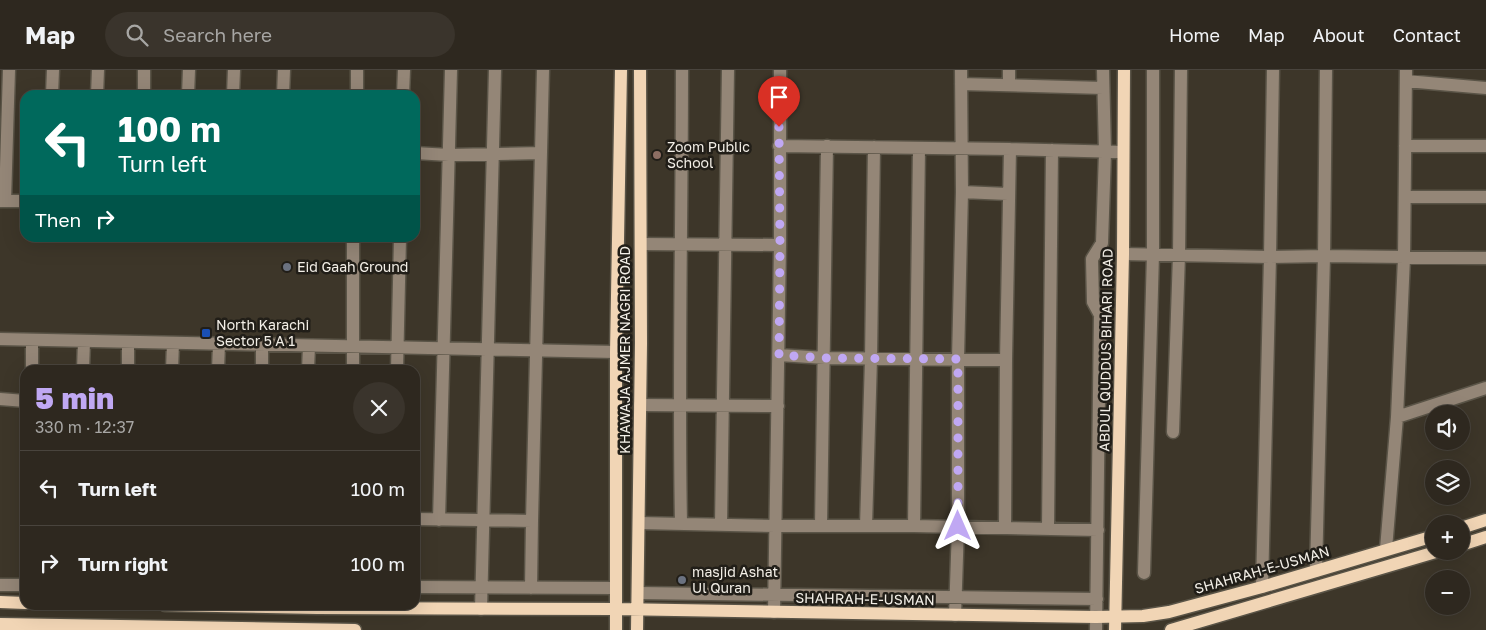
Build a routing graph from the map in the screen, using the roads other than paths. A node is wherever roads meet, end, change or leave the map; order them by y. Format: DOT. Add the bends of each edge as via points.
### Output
graph roads {
  1 [pos="9,70"];
  2 [pos="53,70"];
  3 [pos="98,70"];
  4 [pos="144,70"];
  5 [pos="189,70"];
  6 [pos="234,70"];
  7 [pos="284,70"];
  8 [pos="357,70"];
  9 [pos="404,70"];
  10 [pos="451,70"];
  11 [pos="495,70"];
  12 [pos="543,70"];
  13 [pos="621,70"];
  14 [pos="640,70"];
  15 [pos="682,70"];
  16 [pos="728,70"];
  17 [pos="780,70"];
  18 [pos="961,70"];
  19 [pos="1009,70"];
  20 [pos="1103,70"];
  21 [pos="1124,70"];
  22 [pos="1153,70"];
  23 [pos="1181,70"];
  24 [pos="1273,70"];
  25 [pos="1326,70"];
  26 [pos="1406,75"];
  27 [pos="961,84"];
  28 [pos="1009,85"];
  29 [pos="1103,88"];
  30 [pos="1486,88"];
  31 [pos="52,90"];
  32 [pos="97,90"];
  33 [pos="144,90"];
  34 [pos="188,90"];
  35 [pos="233,90"];
  36 [pos="283,90"];
  37 [pos="357,90"];
  38 [pos="404,90"];
  39 [pos="620,143"];
  40 [pos="640,143"];
  41 [pos="779,146"];
  42 [pos="827,146"];
  43 [pos="1405,146"];
  44 [pos="1486,146"];
  45 [pos="874,147"];
  46 [pos="919,148"];
  47 [pos="961,148"];
  48 [pos="1010,149"];
  49 [pos="1052,150"];
  50 [pos="1104,152"];
  51 [pos="1123,152"];
  52 [pos="420,153"];
  53 [pos="493,154"];
  54 [pos="541,154"];
  55 [pos="449,155"];
  56 [pos="962,192"];
  57 [pos="1008,194"];
  58 [pos="1405,197"];
  59 [pos="1486,197"];
  60 [pos="2,201"];
  61 [pos="20,201"];
  62 [pos="353,242"];
  63 [pos="400,242"];
  64 [pos="641,244"];
  65 [pos="682,244"];
  66 [pos="725,244"];
  67 [pos="780,245"];
  68 [pos="1123,254"];
  69 [pos="1153,254"];
  70 [pos="1179,255"];
  71 [pos="1324,256"];
  72 [pos="1270,258"];
  73 [pos="1404,258"];
  74 [pos="1486,258"];
  75 [pos="0,339"];
  76 [pos="32,340"];
  77 [pos="84,341"];
  78 [pos="128,342"];
  79 [pos="173,343"];
  80 [pos="219,344"];
  81 [pos="262,345"];
  82 [pos="309,346"];
  83 [pos="354,347"];
  84 [pos="397,348"];
  85 [pos="444,348"];
  86 [pos="488,350"];
  87 [pos="536,351"];
  88 [pos="616,352"];
  89 [pos="779,355"];
  90 [pos="825,358"];
  91 [pos="870,358"];
  92 [pos="916,359"];
  93 [pos="958,359"];
  94 [pos="1006,360"];
  95 [pos="32,365"];
  96 [pos="83,365"];
  97 [pos="128,365"];
  98 [pos="172,365"];
  99 [pos="218,365"];
  100 [pos="262,365"];
  101 [pos="308,365"];
  102 [pos="353,365"];
  103 [pos="397,365"];
  104 [pos="1486,388"];
  105 [pos="0,399"];
  106 [pos="20,401"];
  107 [pos="640,405"];
  108 [pos="679,405"];
  109 [pos="723,406"];
  110 [pos="778,406"];
  111 [pos="1397,417"];
  112 [pos="1173,432"];
  113 [pos="640,434"];
  114 [pos="616,435"];
  115 [pos="420,519"];
  116 [pos="439,520"];
  117 [pos="482,520"];
  118 [pos="1486,520"];
  119 [pos="532,521"];
  120 [pos="639,523"];
  121 [pos="681,524"];
  122 [pos="721,524"];
  123 [pos="821,525"];
  124 [pos="1470,525"];
  125 [pos="775,526"];
  126 [pos="866,526"];
  127 [pos="914,526"];
  128 [pos="958,526"];
  129 [pos="1005,527"];
  130 [pos="1048,528"];
  131 [pos="1098,530"];
  132 [pos="1486,538"];
  133 [pos="1425,539"];
  134 [pos="1470,542"];
  135 [pos="1386,550"];
  136 [pos="1425,555"];
  137 [pos="1316,571"];
  138 [pos="1144,573"];
  139 [pos="0,585"];
  140 [pos="20,585"];
  141 [pos="420,587"];
  142 [pos="1262,587"];
  143 [pos="481,588"];
  144 [pos="531,588"];
  145 [pos="615,588"];
  146 [pos="638,593"];
  147 [pos="774,594"];
  148 [pos="956,596"];
  149 [pos="1097,599"];
  150 [pos="0,602"];
  151 [pos="20,603"];
  152 [pos="420,608"];
  153 [pos="481,609"];
  154 [pos="616,609"];
  155 [pos="638,610"];
  156 [pos="774,612"];
  157 [pos="955,615"];
  158 [pos="1096,617"];
  159 [pos="1114,617"];
  160 [pos="0,624"];
  161 [pos="43,627"];
  162 [pos="320,630"];
  163 [pos="355,630"];
  164 [pos="616,630"];
  165 [pos="637,630"];
  166 [pos="1096,630"];
  167 [pos="1115,630"];
  168 [pos="1171,630"];
  1 -- 60 [label="street"];
  2 -- 31 [label="street"];
  3 -- 32 [label="street"];
  4 -- 33 [label="street"];
  5 -- 34 [label="street"];
  6 -- 35 [label="street"];
  7 -- 36 [label="street"];
  8 -- 37 [label="street"];
  9 -- 38 [label="street"];
  10 -- 55 [label="street"];
  11 -- 53 [label="street"];
  12 -- 54 [label="street"];
  13 -- 39 [label="main road, KHAWAJA AJMER NAGRI ROAD"];
  14 -- 40 [label="main road, KHAWAJA AJMER NAGRI ROAD"];
  15 -- 65 [label="street"];
  16 -- 66 [label="street"];
  17 -- 41 [label="street"];
  18 -- 27 [label="street"];
  19 -- 28 [label="street"];
  20 -- 29 [label="street"];
  21 -- 51 [label="main road, ABDUL QUDDUS BIHARI ROAD"];
  22 -- 69 [label="street"];
  23 -- 70 [label="street"];
  24 -- 72 [label="street"];
  25 -- 71 [label="street"];
  26 -- 30 [label="street"];
  26 -- 43 [label="street"];
  27 -- 28 [label="street"];
  27 -- 47 [label="street"];
  28 -- 29 [label="street"];
  29 -- 50 [label="street"];
  39 -- 40 [label="main road"];
  39 -- 88 [label="main road, KHAWAJA AJMER NAGRI ROAD"];
  40 -- 64 [label="main road, KHAWAJA AJMER NAGRI ROAD"];
  41 -- 42 [label="street"];
  41 -- 67 [label="street"];
  42 -- 45 [label="street"];
  42 -- 90 [label="street"];
  43 -- 44 [label="street"];
  43 -- 58 [label="street"];
  45 -- 46 [label="street"];
  45 -- 91 [label="street"];
  46 -- 47 [label="street"];
  46 -- 92 [label="street"];
  47 -- 48 [label="street"];
  47 -- 56 [label="street"];
  48 -- 49 [label="street"];
  48 -- 57 [label="street"];
  49 -- 50 [label="street"];
  49 -- 130 [label="street"];
  50 -- 51 [label="street"];
  50 -- 131 [label="street" via="1102,243 1092,259 1093,302 1100,315"];
  51 -- 68 [label="main road, ABDUL QUDDUS BIHARI ROAD"];
  52 -- 55 [label="street"];
  53 -- 54 [label="street"];
  53 -- 55 [label="street"];
  53 -- 86 [label="street"];
  54 -- 87 [label="street"];
  55 -- 85 [label="street"];
  56 -- 57 [label="street"];
  56 -- 93 [label="street"];
  57 -- 94 [label="street"];
  58 -- 59 [label="street"];
  58 -- 73 [label="street"];
  60 -- 61 [label="street"];
  62 -- 83 [label="street"];
  63 -- 84 [label="street"];
  64 -- 65 [label="street"];
  64 -- 107 [label="main road, KHAWAJA AJMER NAGRI ROAD"];
  65 -- 66 [label="street"];
  65 -- 108 [label="street"];
  66 -- 67 [label="street"];
  66 -- 109 [label="street"];
  67 -- 89 [label="street"];
  68 -- 69 [label="street"];
  68 -- 159 [label="main road, ABDUL QUDDUS BIHARI ROAD"];
  69 -- 70 [label="street"];
  69 -- 138 [label="street"];
  70 -- 72 [label="street"];
  70 -- 112 [label="street"];
  71 -- 72 [label="street"];
  71 -- 73 [label="street"];
  71 -- 137 [label="street"];
  72 -- 142 [label="street"];
  73 -- 74 [label="street"];
  73 -- 111 [label="street"];
  75 -- 76 [label="street"];
  76 -- 77 [label="street"];
  76 -- 95 [label="street"];
  77 -- 78 [label="street"];
  77 -- 96 [label="street"];
  78 -- 79 [label="street"];
  78 -- 97 [label="street"];
  79 -- 80 [label="street"];
  79 -- 98 [label="street"];
  80 -- 81 [label="street"];
  80 -- 99 [label="street"];
  81 -- 82 [label="street"];
  81 -- 100 [label="street"];
  82 -- 83 [label="street"];
  82 -- 101 [label="street"];
  83 -- 84 [label="street"];
  83 -- 102 [label="street"];
  84 -- 85 [label="street"];
  84 -- 103 [label="street"];
  85 -- 86 [label="street"];
  85 -- 116 [label="street"];
  86 -- 87 [label="street"];
  86 -- 117 [label="street"];
  87 -- 88 [label="street"];
  87 -- 119 [label="street"];
  88 -- 114 [label="main road, KHAWAJA AJMER NAGRI ROAD"];
  89 -- 90 [label="street"];
  89 -- 110 [label="street"];
  90 -- 91 [label="street"];
  90 -- 123 [label="street"];
  91 -- 92 [label="street"];
  91 -- 126 [label="street"];
  92 -- 93 [label="street"];
  92 -- 127 [label="street"];
  93 -- 94 [label="street"];
  93 -- 128 [label="street"];
  94 -- 129 [label="street"];
  104 -- 111 [label="street"];
  105 -- 106 [label="street"];
  107 -- 108 [label="street"];
  107 -- 113 [label="main road, KHAWAJA AJMER NAGRI ROAD"];
  108 -- 109 [label="street"];
  108 -- 121 [label="street"];
  109 -- 110 [label="street"];
  109 -- 122 [label="street"];
  110 -- 125 [label="street"];
  111 -- 135 [label="street"];
  113 -- 114 [label="main road"];
  113 -- 120 [label="main road, KHAWAJA AJMER NAGRI ROAD"];
  114 -- 145 [label="main road, KHAWAJA AJMER NAGRI ROAD"];
  115 -- 116 [label="street"];
  116 -- 117 [label="street"];
  117 -- 119 [label="street"];
  117 -- 143 [label="street"];
  118 -- 124 [label="main road"];
  119 -- 144 [label="street"];
  120 -- 121 [label="street"];
  120 -- 146 [label="main road, KHAWAJA AJMER NAGRI ROAD"];
  121 -- 122 [label="street"];
  122 -- 125 [label="street"];
  123 -- 125 [label="street"];
  123 -- 126 [label="street"];
  125 -- 147 [label="street"];
  126 -- 127 [label="street"];
  127 -- 128 [label="street"];
  128 -- 129 [label="street"];
  128 -- 148 [label="street"];
  129 -- 130 [label="street"];
  130 -- 131 [label="street"];
  131 -- 149 [label="street"];
  132 -- 134 [label="main road"];
  133 -- 135 [label="main road, SHAHRAH-E-USMAN"];
  135 -- 137 [label="main road, SHAHRAH-E-USMAN"];
  136 -- 168 [label="main road"];
  137 -- 142 [label="main road, SHAHRAH-E-USMAN"];
  139 -- 140 [label="street"];
  141 -- 143 [label="street"];
  142 -- 159 [label="main road, SHAHRAH-E-USMAN" via="1169,612"];
  143 -- 144 [label="street"];
  143 -- 153 [label="street"];
  144 -- 145 [label="street"];
  145 -- 154 [label="main road, KHAWAJA AJMER NAGRI ROAD"];
  146 -- 147 [label="street"];
  146 -- 155 [label="main road, KHAWAJA AJMER NAGRI ROAD"];
  147 -- 148 [label="street"];
  147 -- 156 [label="street"];
  148 -- 149 [label="street"];
  148 -- 157 [label="street"];
  149 -- 158 [label="street"];
  150 -- 151 [label="main road"];
  152 -- 153 [label="main road, SHAHRAH-E-USMAN"];
  153 -- 154 [label="main road, SHAHRAH-E-USMAN"];
  154 -- 155 [label="main road, SHAHRAH-E-USMAN"];
  154 -- 164 [label="main road, KHAWAJA AJMER NAGRI ROAD"];
  155 -- 156 [label="main road, SHAHRAH-E-USMAN"];
  155 -- 165 [label="main road, KHAWAJA AJMER NAGRI ROAD"];
  156 -- 157 [label="main road, SHAHRAH-E-USMAN"];
  157 -- 158 [label="main road, SHAHRAH-E-USMAN"];
  158 -- 159 [label="main road, SHAHRAH-E-USMAN"];
  158 -- 166 [label="street"];
  159 -- 167 [label="main road, ABDUL QUDDUS BIHARI ROAD"];
  160 -- 161 [label="main road"];
  161 -- 162 [label="main road"];
  162 -- 163 [label="main road"];
}
